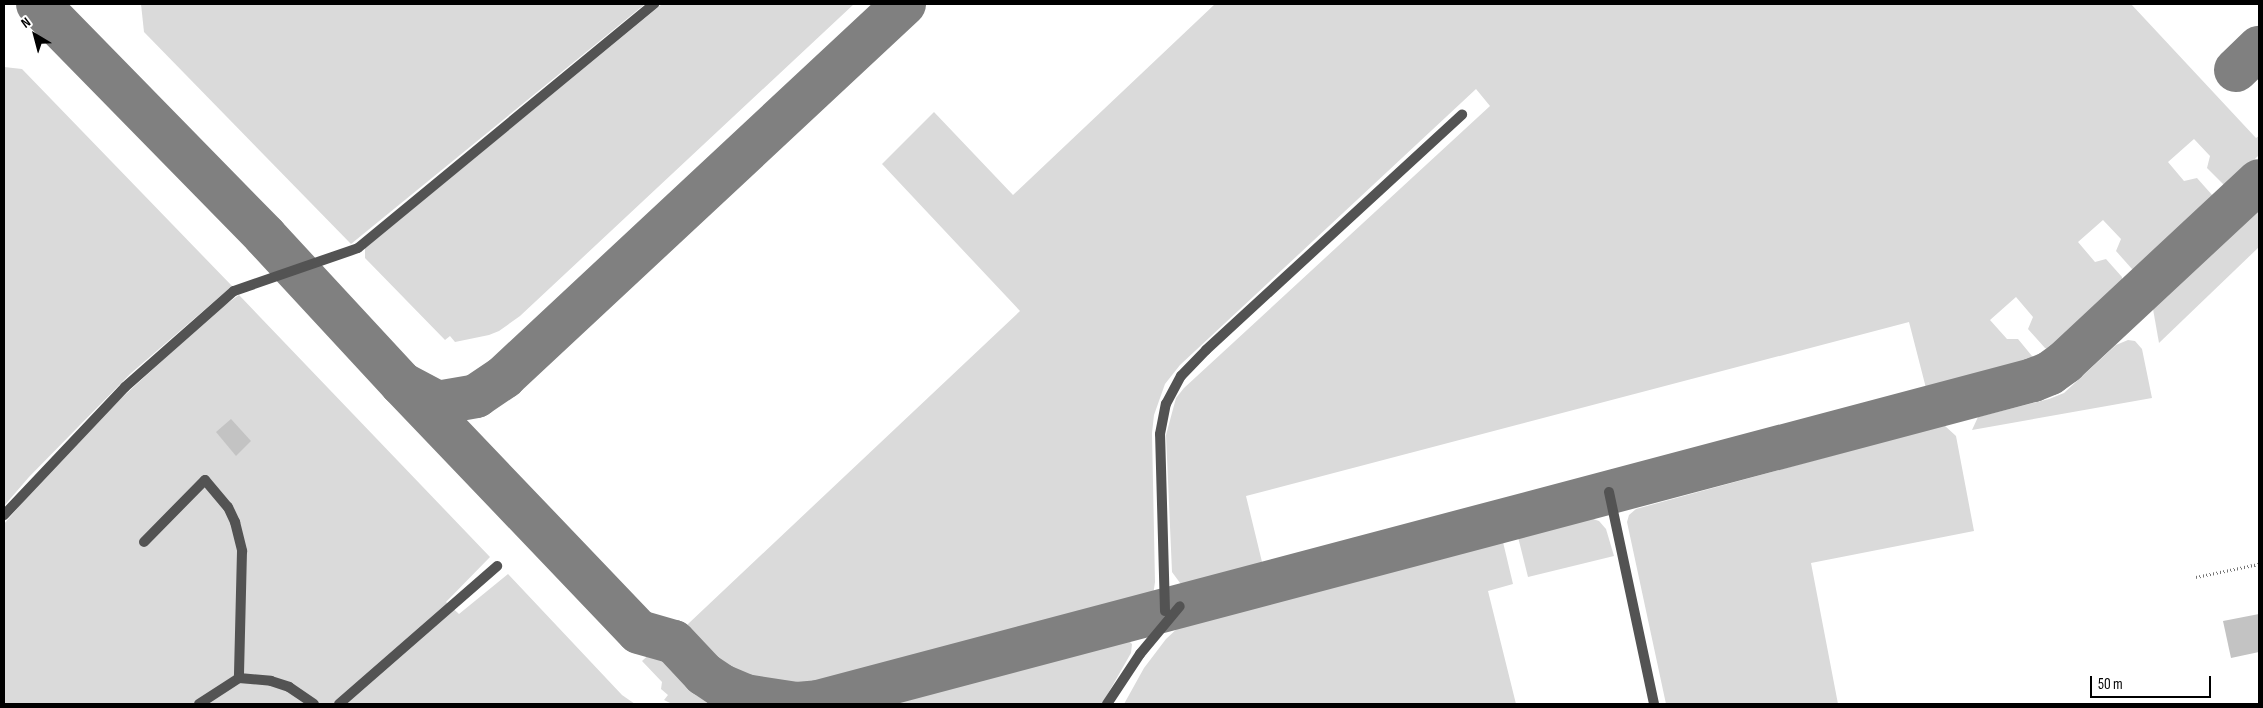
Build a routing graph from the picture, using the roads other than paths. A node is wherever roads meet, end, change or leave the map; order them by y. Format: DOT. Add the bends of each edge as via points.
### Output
graph roads {
  1 [pos="654,4"];
  2 [pos="1462,115"];
  3 [pos="1609,492"];
  4 [pos="4,515"];
  5 [pos="144,542"];
  6 [pos="497,566"];
  7 [pos="1180,606"];
  8 [pos="1165,610"];
  9 [pos="239,678"];
  10 [pos="199,704"];
  11 [pos="314,704"];
  12 [pos="340,704"];
  13 [pos="1107,704"];
  14 [pos="1654,704"];
  1 -- 4 [label="lane" via="358,248 234,291 125,387"];
  2 -- 8 [label="lane" via="1181,376 1166,404 1160,434"];
  3 -- 14 [label="lane"];
  5 -- 9 [label="lane" via="205,480 228,507 242,551"];
  6 -- 12 [label="lane"];
  7 -- 13 [label="lane" via="1140,654"];
  9 -- 10 [label="lane"];
  9 -- 11 [label="lane" via="263,679 289,687"];
}
